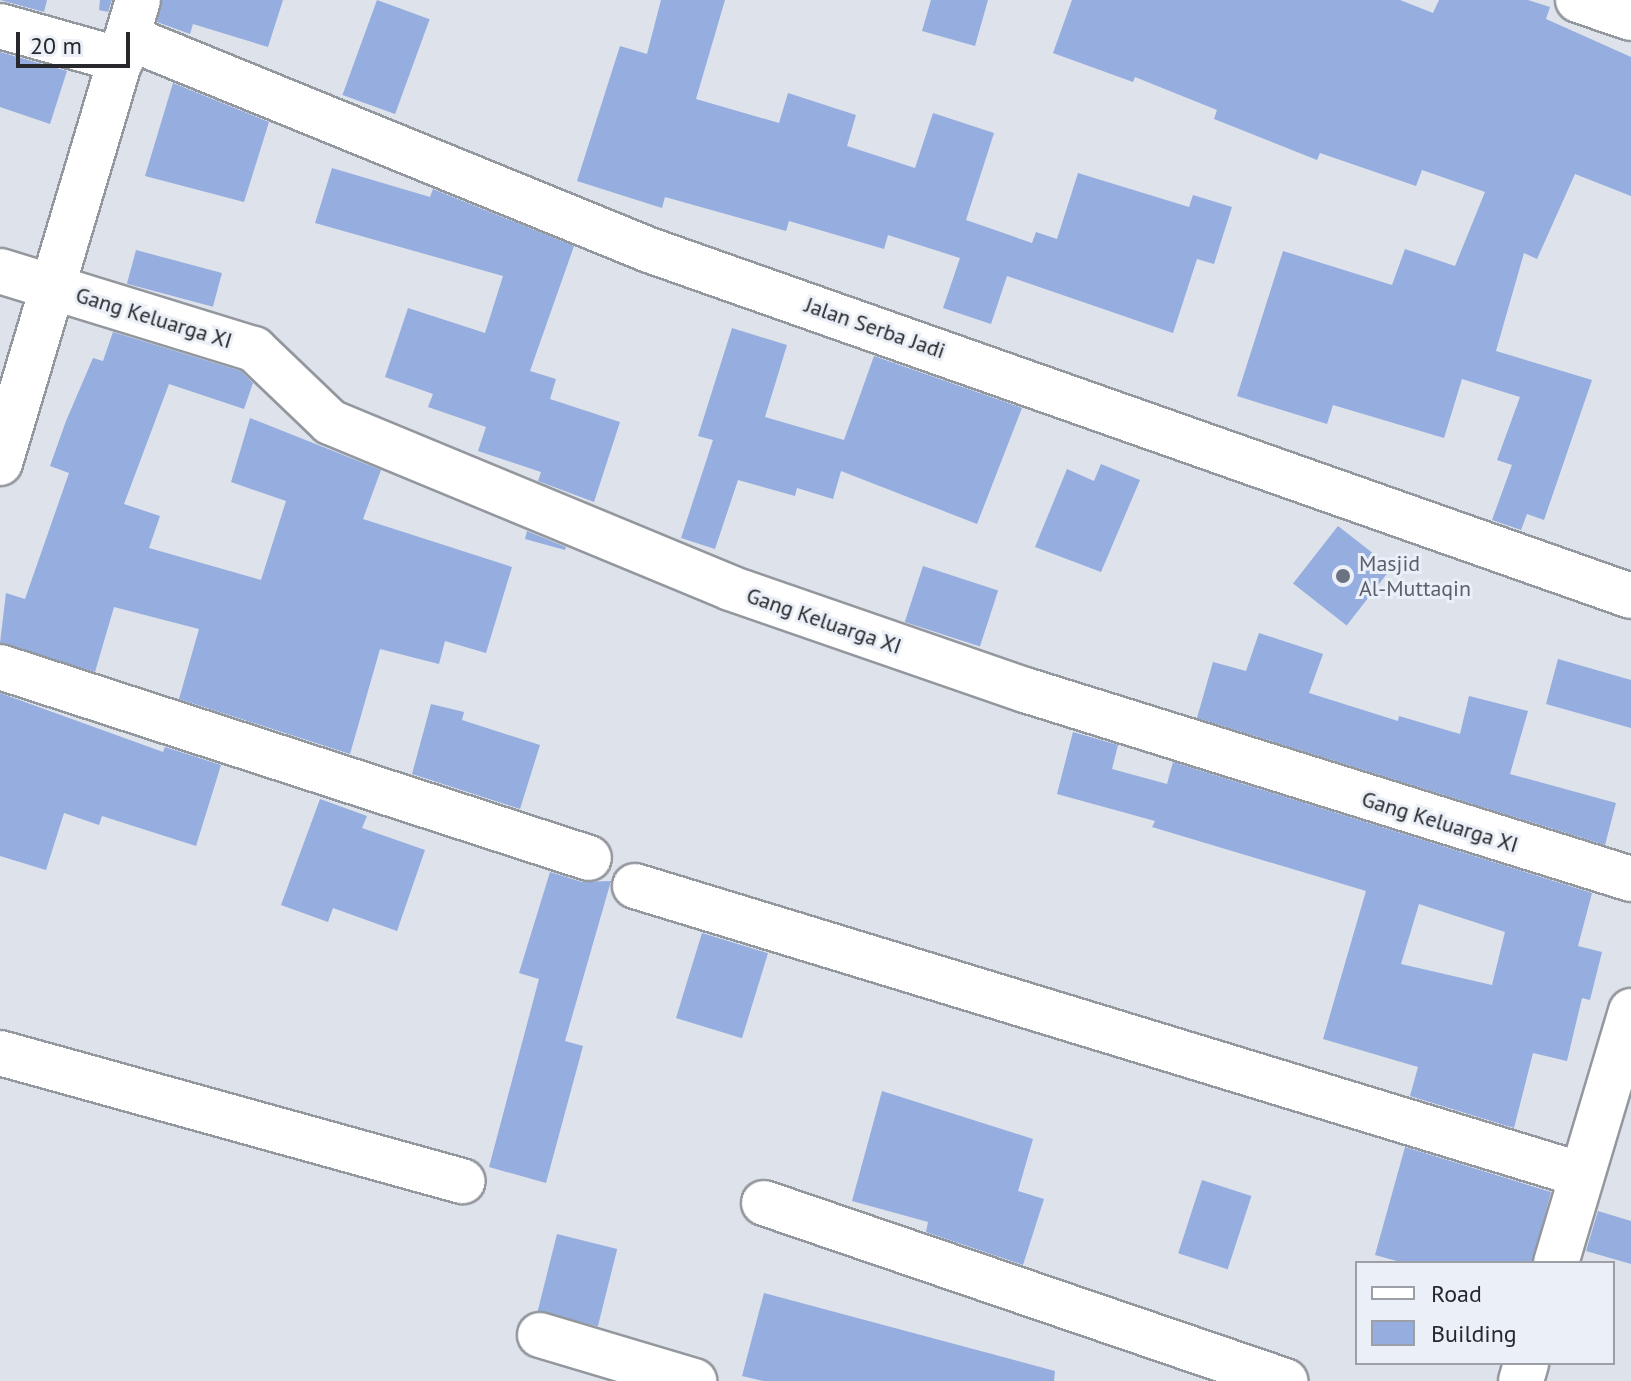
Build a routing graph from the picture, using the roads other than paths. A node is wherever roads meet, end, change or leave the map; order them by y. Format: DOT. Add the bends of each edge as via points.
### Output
graph roads {
  1 [pos="1578,0"];
  2 [pos="1631,18"];
  3 [pos="0,26"];
  4 [pos="129,32"];
  5 [pos="0,271"];
  6 [pos="55,288"];
  7 [pos="0,463"];
  8 [pos="1631,596"];
  9 [pos="0,667"];
  10 [pos="589,858"];
  11 [pos="1631,879"];
  12 [pos="635,886"];
  13 [pos="1631,1011"];
  14 [pos="0,1053"];
  15 [pos="1582,1175"];
  16 [pos="463,1181"];
  17 [pos="764,1203"];
  18 [pos="1557,1261"];
  19 [pos="540,1335"];
  20 [pos="694,1381"];
  21 [pos="1285,1381"];
  1 -- 2 [label="street"];
  3 -- 4 [label="street, Jalan Serba Jadi"];
  4 -- 6 [label="street"];
  4 -- 8 [label="street, Jalan Serba Jadi" via="649,250"];
  5 -- 6 [label="street, Gang Keluarga XI"];
  6 -- 7 [label="street"];
  6 -- 11 [label="street, Gang Keluarga XI" via="254,349 330,422 730,588 1070,705"];
  9 -- 10 [label="street"];
  12 -- 15 [label="street"];
  13 -- 15 [label="street"];
  14 -- 16 [label="street"];
  15 -- 18 [label="street"];
  17 -- 21 [label="street"];
  19 -- 20 [label="street"];
}
